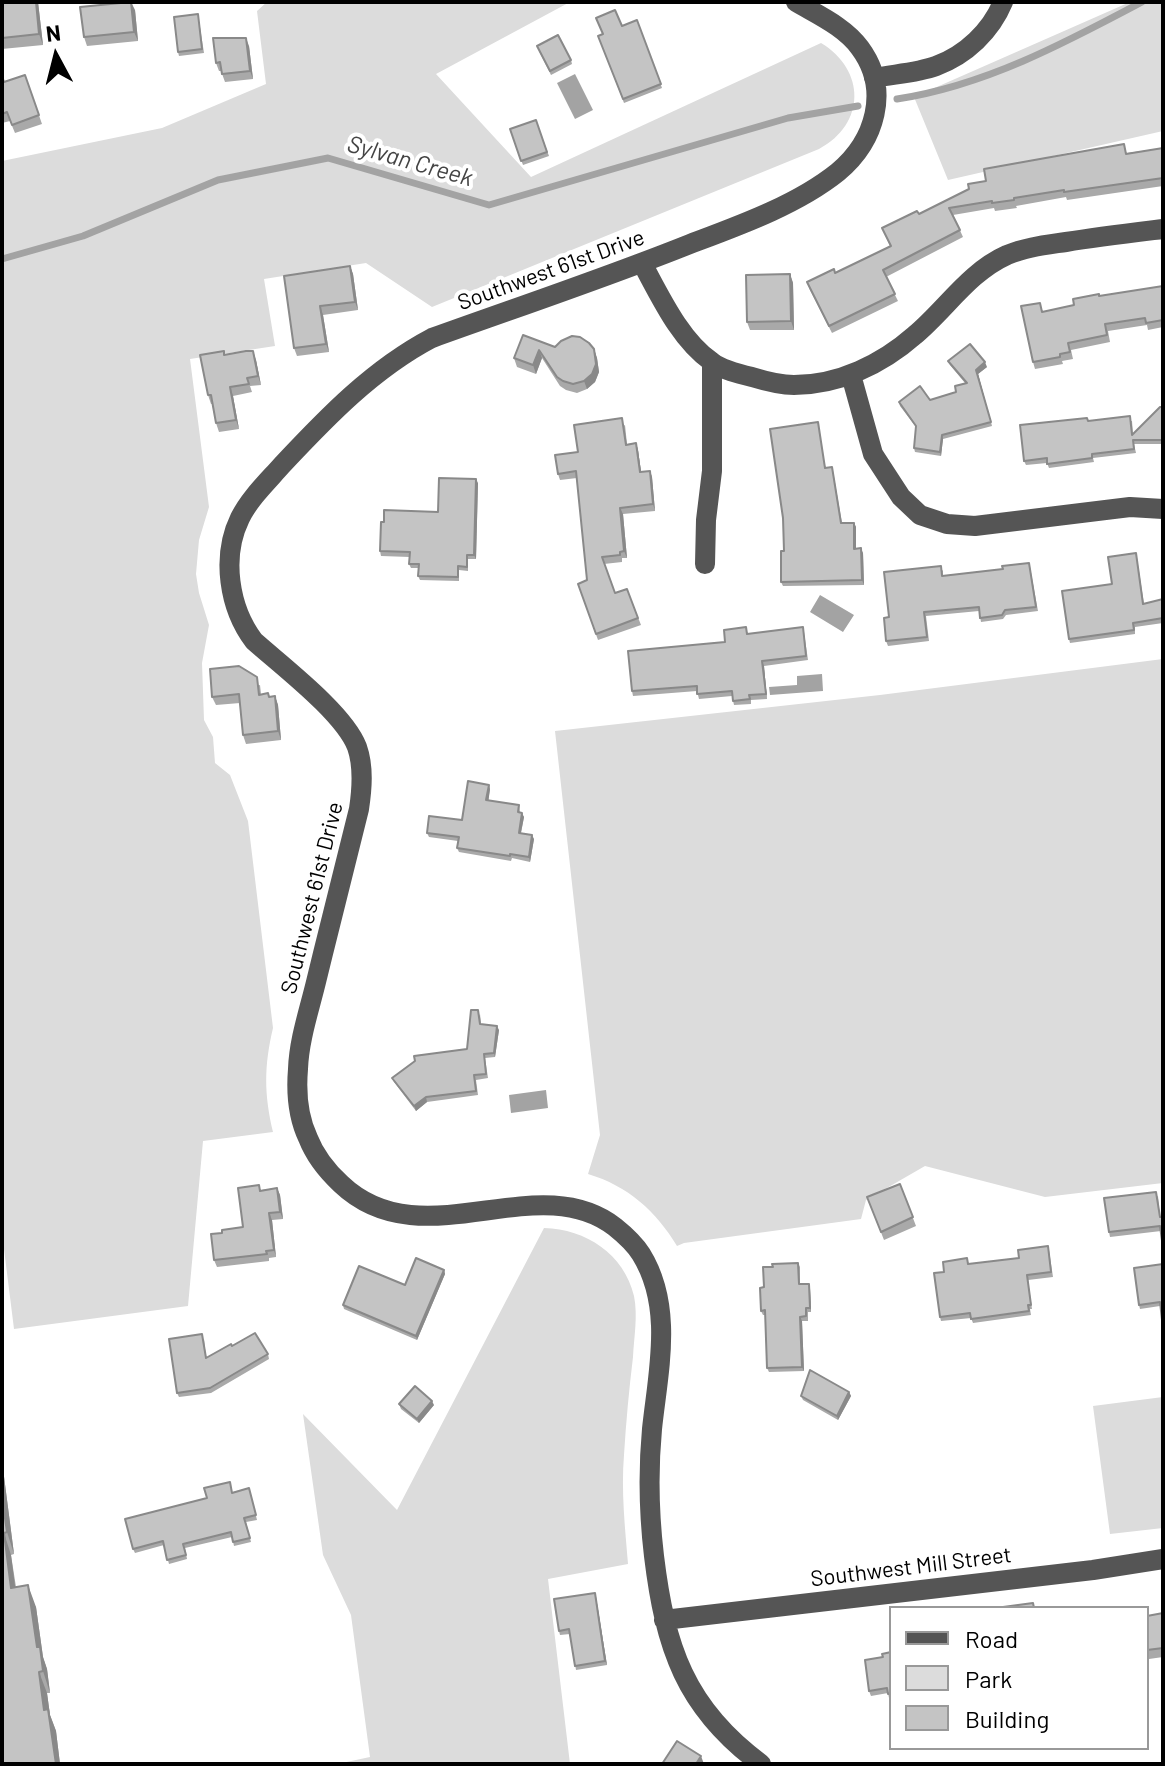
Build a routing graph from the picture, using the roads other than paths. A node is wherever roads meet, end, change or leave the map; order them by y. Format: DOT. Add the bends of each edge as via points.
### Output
graph roads {
  1 [pos="796,2"];
  2 [pos="1003,2"];
  3 [pos="874,78"];
  4 [pos="1163,229"];
  5 [pos="642,263"];
  6 [pos="712,363"];
  7 [pos="851,375"];
  8 [pos="1163,509"];
  9 [pos="705,564"];
  10 [pos="1163,1559"];
  11 [pos="664,1620"];
  12 [pos="761,1764"];
  1 -- 3 [label="street, Southwest 61st Drive" via="851,38"];
  2 -- 3 [label="street" via="985,33 964,51 936,66"];
  3 -- 5 [label="street, Southwest 61st Drive" via="877,106 869,135 837,173 763,214"];
  4 -- 7 [label="street" via="1029,247 1006,256 973,277 914,336"];
  5 -- 6 [label="street" via="670,315"];
  5 -- 11 [label="street, Southwest 61st Drive" via="432,338 388,364 253,498 235,531 230,571 236,611 246,631 342,722 360,759 359,809 298,1065 298,1105 308,1140 325,1168 350,1193 393,1213 570,1207 611,1224 641,1253 662,1323 649,1482"];
  6 -- 7 [label="street" via="792,385"];
  6 -- 9 [label="street"];
  7 -- 8 [label="street" via="873,454 887,479 920,515 975,526 1130,507"];
  10 -- 11 [label="street, Southwest Mill Street"];
  11 -- 12 [label="street, Southwest 61st Drive" via="679,1666 703,1708"];
}
